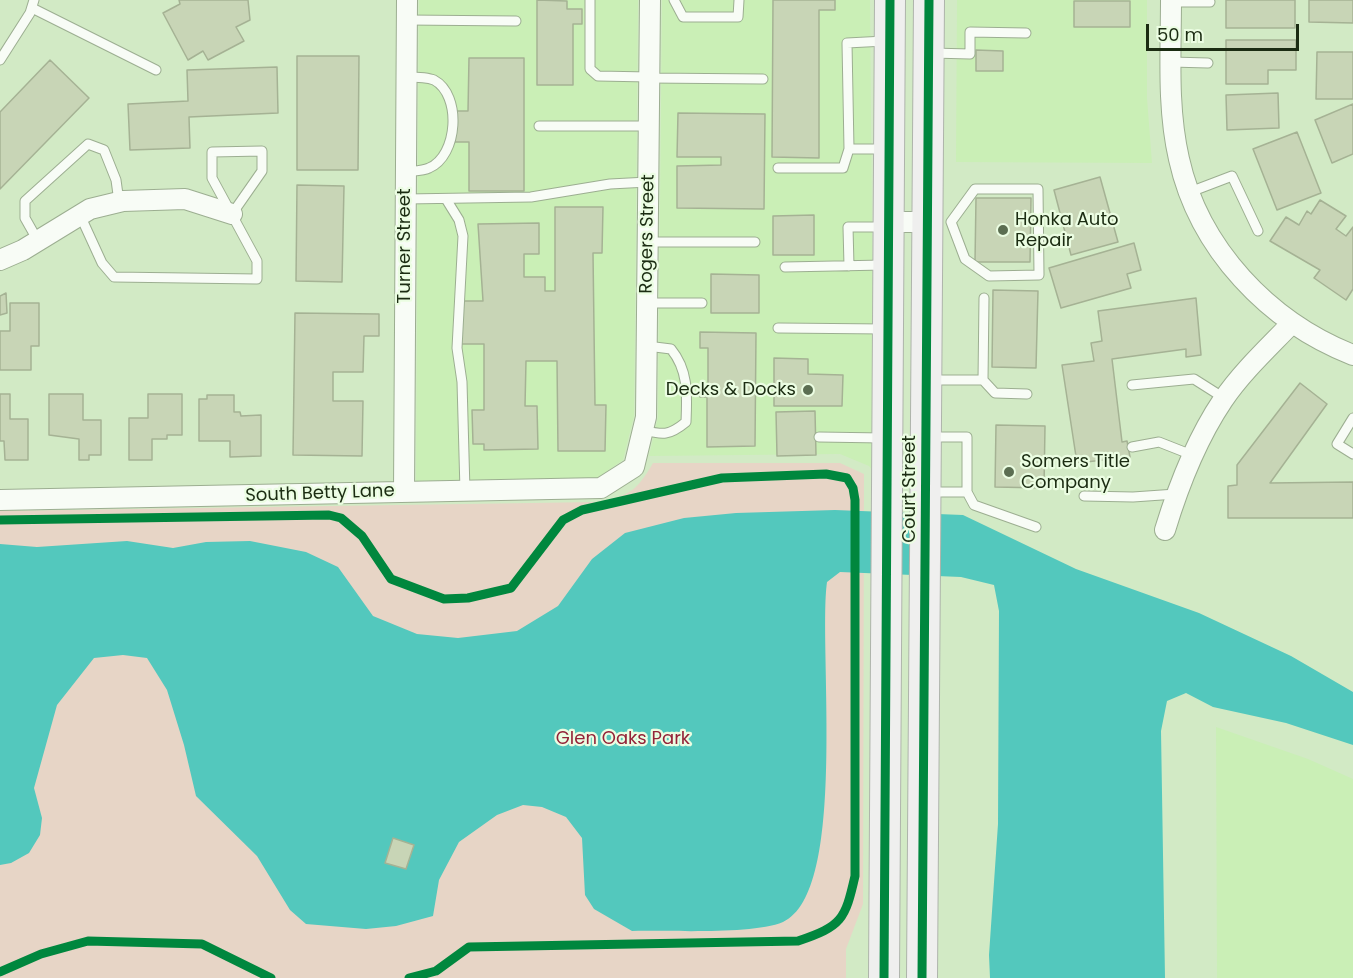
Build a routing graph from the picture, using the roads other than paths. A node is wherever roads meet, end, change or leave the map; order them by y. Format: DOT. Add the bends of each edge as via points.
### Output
graph roads {
  1 [pos="407,0"];
  2 [pos="590,0"];
  3 [pos="650,0"];
  4 [pos="674,0"];
  5 [pos="739,0"];
  6 [pos="890,0"];
  7 [pos="911,0"];
  8 [pos="930,0"];
  9 [pos="1171,1"];
  10 [pos="1210,2"];
  11 [pos="33,4"];
  12 [pos="407,20"];
  13 [pos="516,21"];
  14 [pos="1026,33"];
  15 [pos="890,40"];
  16 [pos="929,53"];
  17 [pos="0,60"];
  18 [pos="1171,62"];
  19 [pos="1208,63"];
  20 [pos="156,70"];
  21 [pos="406,77"];
  22 [pos="649,78"];
  23 [pos="763,79"];
  24 [pos="929,84"];
  25 [pos="539,126"];
  26 [pos="649,126"];
  27 [pos="849,149"];
  28 [pos="889,149"];
  29 [pos="778,168"];
  30 [pos="406,172"];
  31 [pos="648,182"];
  32 [pos="1190,192"];
  33 [pos="406,199"];
  34 [pos="446,199"];
  35 [pos="119,202"];
  36 [pos="232,214"];
  37 [pos="80,215"];
  38 [pos="939,222"];
  39 [pos="889,224"];
  40 [pos="1258,231"];
  41 [pos="38,241"];
  42 [pos="648,242"];
  43 [pos="755,242"];
  44 [pos="0,260"];
  45 [pos="888,265"];
  46 [pos="849,266"];
  47 [pos="785,267"];
  48 [pos="984,298"];
  49 [pos="647,303"];
  50 [pos="702,303"];
  51 [pos="1291,324"];
  52 [pos="778,328"];
  53 [pos="888,329"];
  54 [pos="647,346"];
  55 [pos="1353,355"];
  56 [pos="927,380"];
  57 [pos="983,380"];
  58 [pos="1132,385"];
  59 [pos="1027,394"];
  60 [pos="1224,398"];
  61 [pos="1353,418"];
  62 [pos="643,430"];
  63 [pos="819,437"];
  64 [pos="927,437"];
  65 [pos="887,438"];
  66 [pos="1132,447"];
  67 [pos="1353,454"];
  68 [pos="1192,455"];
  69 [pos="634,467"];
  70 [pos="465,491"];
  71 [pos="404,492"];
  72 [pos="967,492"];
  73 [pos="1176,494"];
  74 [pos="926,495"];
  75 [pos="1084,496"];
  76 [pos="0,500"];
  77 [pos="1036,527"];
  78 [pos="1165,530"];
  79 [pos="884,978"];
  80 [pos="922,978"];
  1 -- 12 [label="street, Turner Street"];
  2 -- 22 [label="lane" via="590,69 597,76"];
  3 -- 22 [label="street, Rogers Street"];
  4 -- 5 [label="lane" via="684,17 738,17"];
  6 -- 15 [label="main road, Court Street"];
  7 -- 24 [label="main road"];
  8 -- 16 [label="main road, Court Street"];
  9 -- 10 [label="lane"];
  9 -- 18 [label="street"];
  11 -- 17 [label="lane"];
  11 -- 20 [label="lane"];
  12 -- 13 [label="lane"];
  12 -- 21 [label="street, Turner Street"];
  14 -- 16 [label="lane" via="970,32 970,54"];
  15 -- 27 [label="lane" via="847,43"];
  15 -- 28 [label="main road, Court Street"];
  16 -- 24 [label="main road, Court Street"];
  18 -- 19 [label="lane"];
  18 -- 32 [label="street" via="1171,99 1179,160"];
  21 -- 30 [label="street, Turner Street"];
  21 -- 30 [label="lane" via="433,79 446,90 452,108 452,133 446,154 429,168"];
  22 -- 23 [label="lane"];
  22 -- 26 [label="street, Rogers Street"];
  24 -- 38 [label="main road, Court Street"];
  25 -- 26 [label="lane"];
  26 -- 31 [label="street, Rogers Street"];
  27 -- 28 [label="lane"];
  27 -- 29 [label="lane" via="843,168"];
  28 -- 39 [label="main road, Court Street"];
  30 -- 33 [label="street, Turner Street"];
  31 -- 34 [label="lane" via="531,197"];
  31 -- 42 [label="street, Rogers Street"];
  32 -- 40 [label="lane" via="1232,176"];
  32 -- 51 [label="street" via="1221,252 1249,288"];
  33 -- 34 [label="lane"];
  33 -- 71 [label="street, Turner Street"];
  34 -- 70 [label="lane" via="459,220 463,236 457,348 462,382"];
  35 -- 36 [label="street" via="185,199"];
  35 -- 37 [label="street"];
  35 -- 41 [label="lane" via="116,180 104,150 88,144 25,201 25,218"];
  36 -- 36 [label="lane" via="262,171 262,151 212,152 212,178"];
  36 -- 37 [label="lane" via="257,261 257,279 114,277 102,263"];
  37 -- 41 [label="street"];
  38 -- 38 [label="lane" via="965,259 989,276 1039,275 1038,189 975,189"];
  38 -- 39 [label="street"];
  38 -- 56 [label="main road, Court Street"];
  39 -- 45 [label="main road, Court Street"];
  39 -- 46 [label="lane" via="848,226"];
  41 -- 44 [label="street"];
  42 -- 43 [label="lane"];
  42 -- 49 [label="street, Rogers Street"];
  45 -- 46 [label="lane"];
  45 -- 53 [label="main road, Court Street"];
  46 -- 47 [label="lane"];
  48 -- 57 [label="lane"];
  49 -- 50 [label="lane"];
  49 -- 54 [label="street, Rogers Street"];
  51 -- 55 [label="street"];
  51 -- 60 [label="street"];
  52 -- 53 [label="lane"];
  53 -- 65 [label="main road, Court Street"];
  54 -- 62 [label="street, Rogers Street"];
  54 -- 62 [label="lane" via="671,349 678,357 687,385 686,422 674,432"];
  56 -- 57 [label="lane"];
  56 -- 64 [label="main road, Court Street"];
  57 -- 59 [label="lane" via="995,393"];
  58 -- 60 [label="lane" via="1194,379"];
  60 -- 68 [label="street"];
  61 -- 67 [label="lane" via="1337,444"];
  62 -- 69 [label="street, Rogers Street"];
  63 -- 65 [label="lane"];
  64 -- 72 [label="lane" via="967,437"];
  64 -- 74 [label="main road, Court Street"];
  65 -- 79 [label="main road, Court Street"];
  66 -- 68 [label="lane" via="1159,442"];
  68 -- 73 [label="street"];
  69 -- 70 [label="street, South Betty Lane" via="601,488"];
  70 -- 71 [label="street, South Betty Lane"];
  71 -- 76 [label="street, South Betty Lane"];
  72 -- 74 [label="lane"];
  72 -- 77 [label="lane" via="974,505"];
  73 -- 75 [label="lane"];
  73 -- 78 [label="street"];
  74 -- 80 [label="main road, Court Street"];
}
